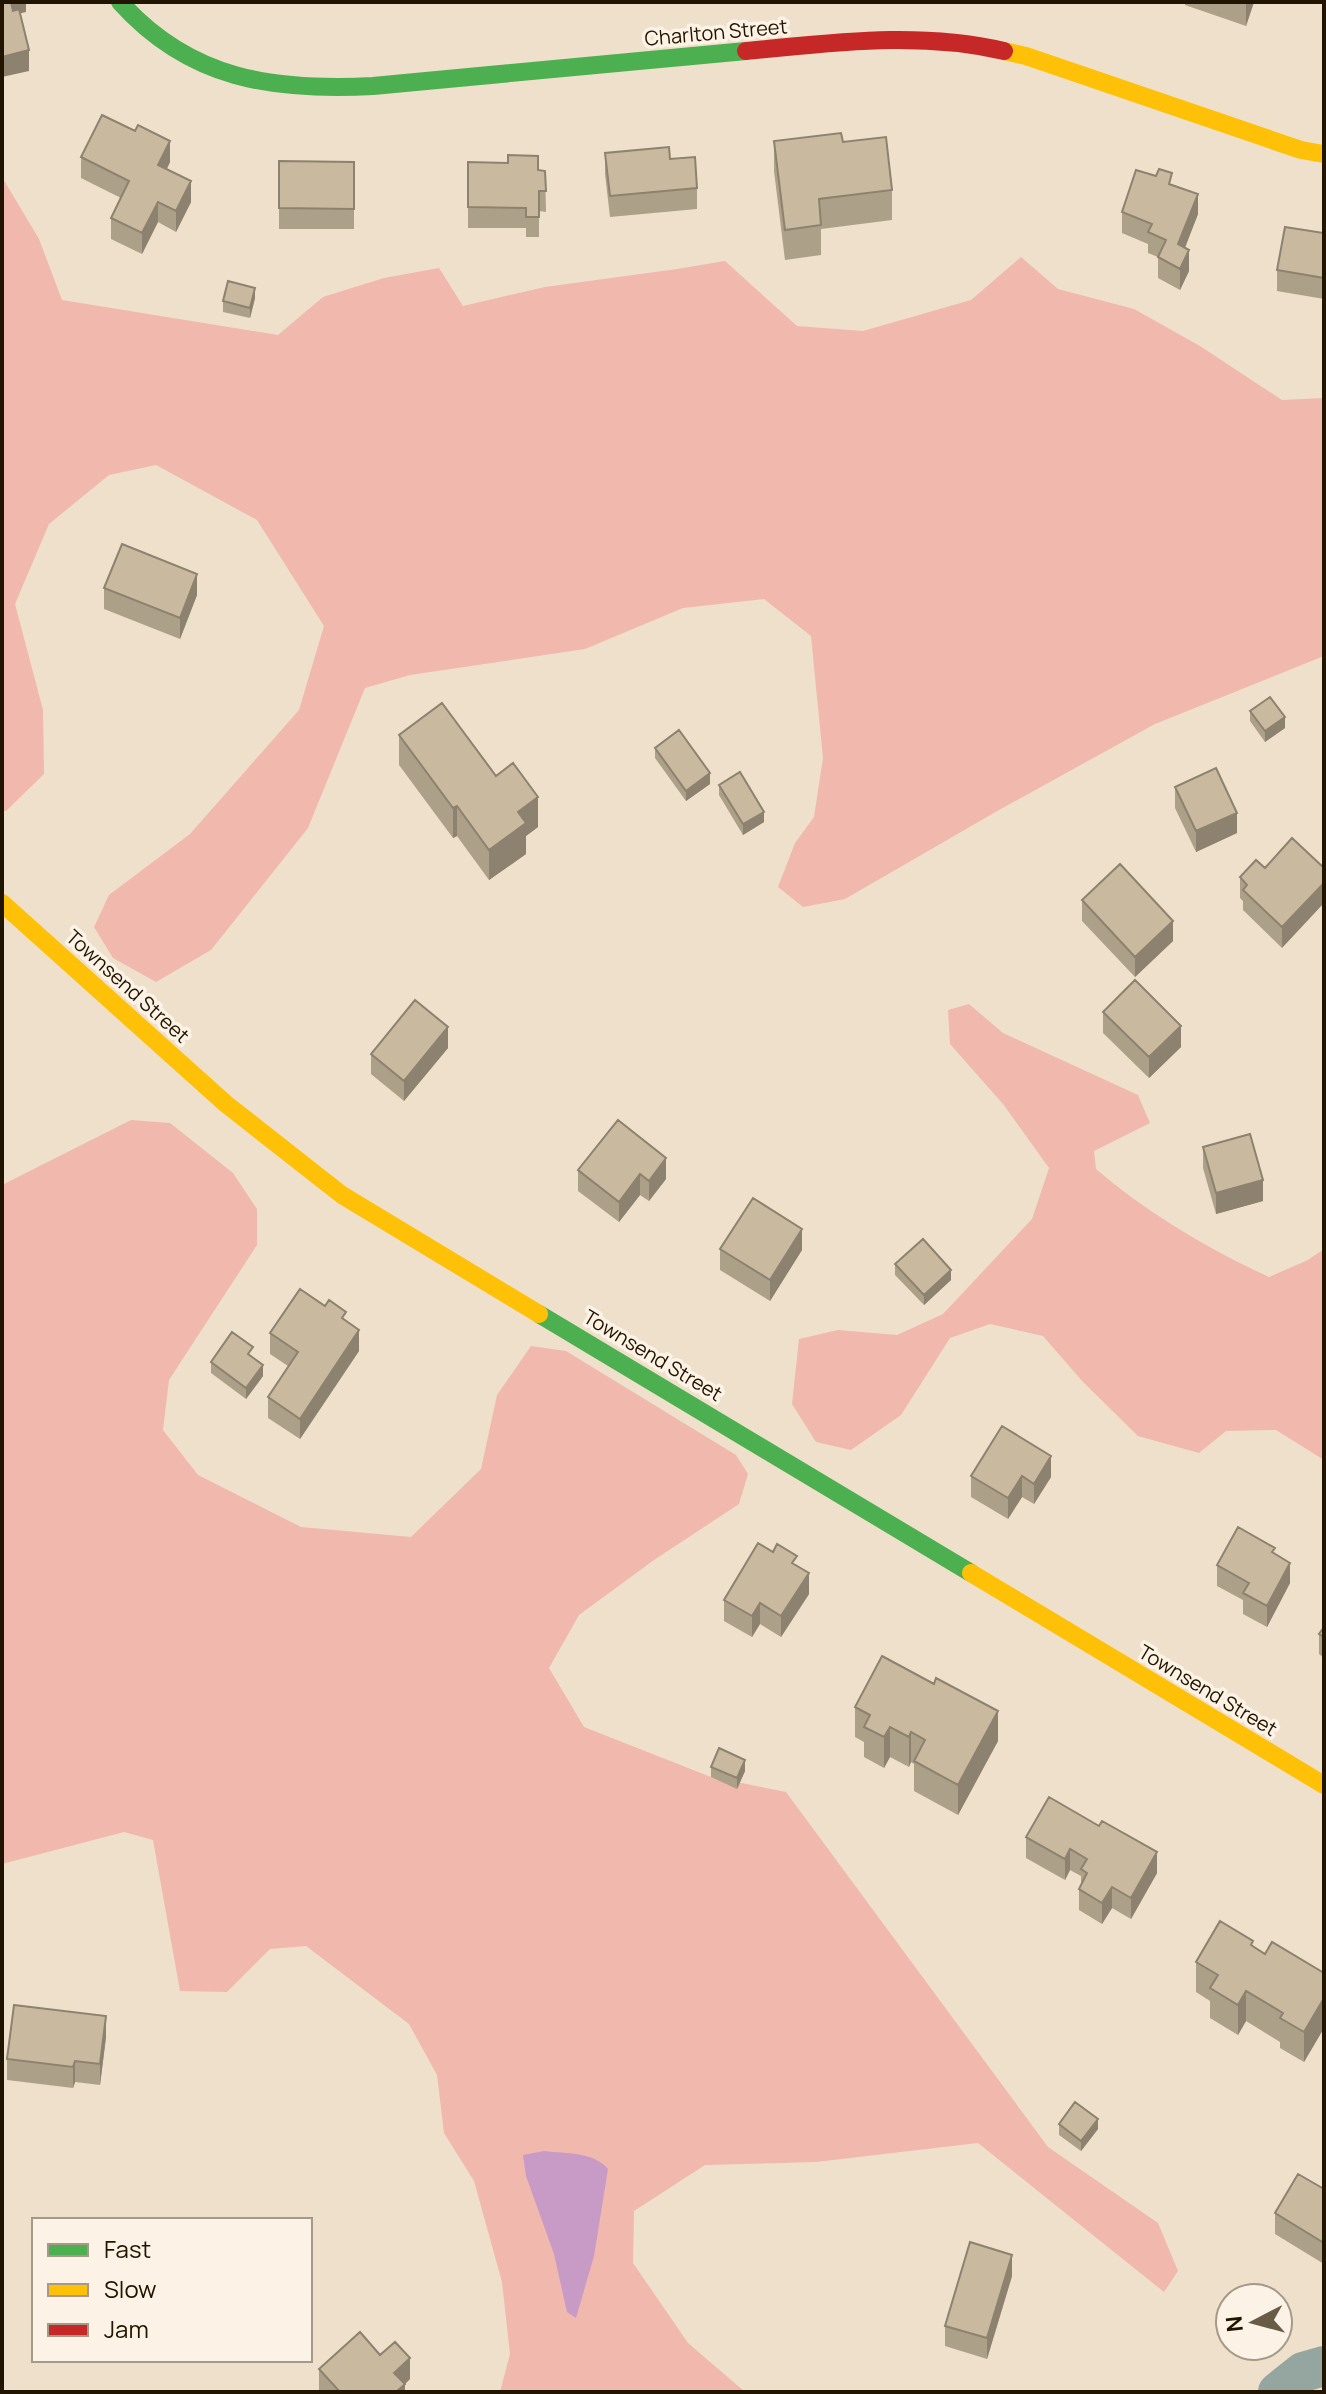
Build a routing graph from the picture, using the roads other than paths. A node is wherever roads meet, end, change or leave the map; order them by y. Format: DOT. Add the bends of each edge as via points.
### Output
graph roads {
  1 [pos="120,2"];
  2 [pos="1324,154"];
  3 [pos="2,903"];
  4 [pos="1324,1785"];
  5 [pos="1324,2366"];
  6 [pos="1278,2392"];
  1 -- 2 [label="street, Charlton Street" via="167,45 208,67 260,82 313,88 876,39 973,44 1026,56"];
  3 -- 4 [label="street, Townsend Street" via="226,1104 342,1195"];
  5 -- 6 [label="street" via="1303,2372"];
}
